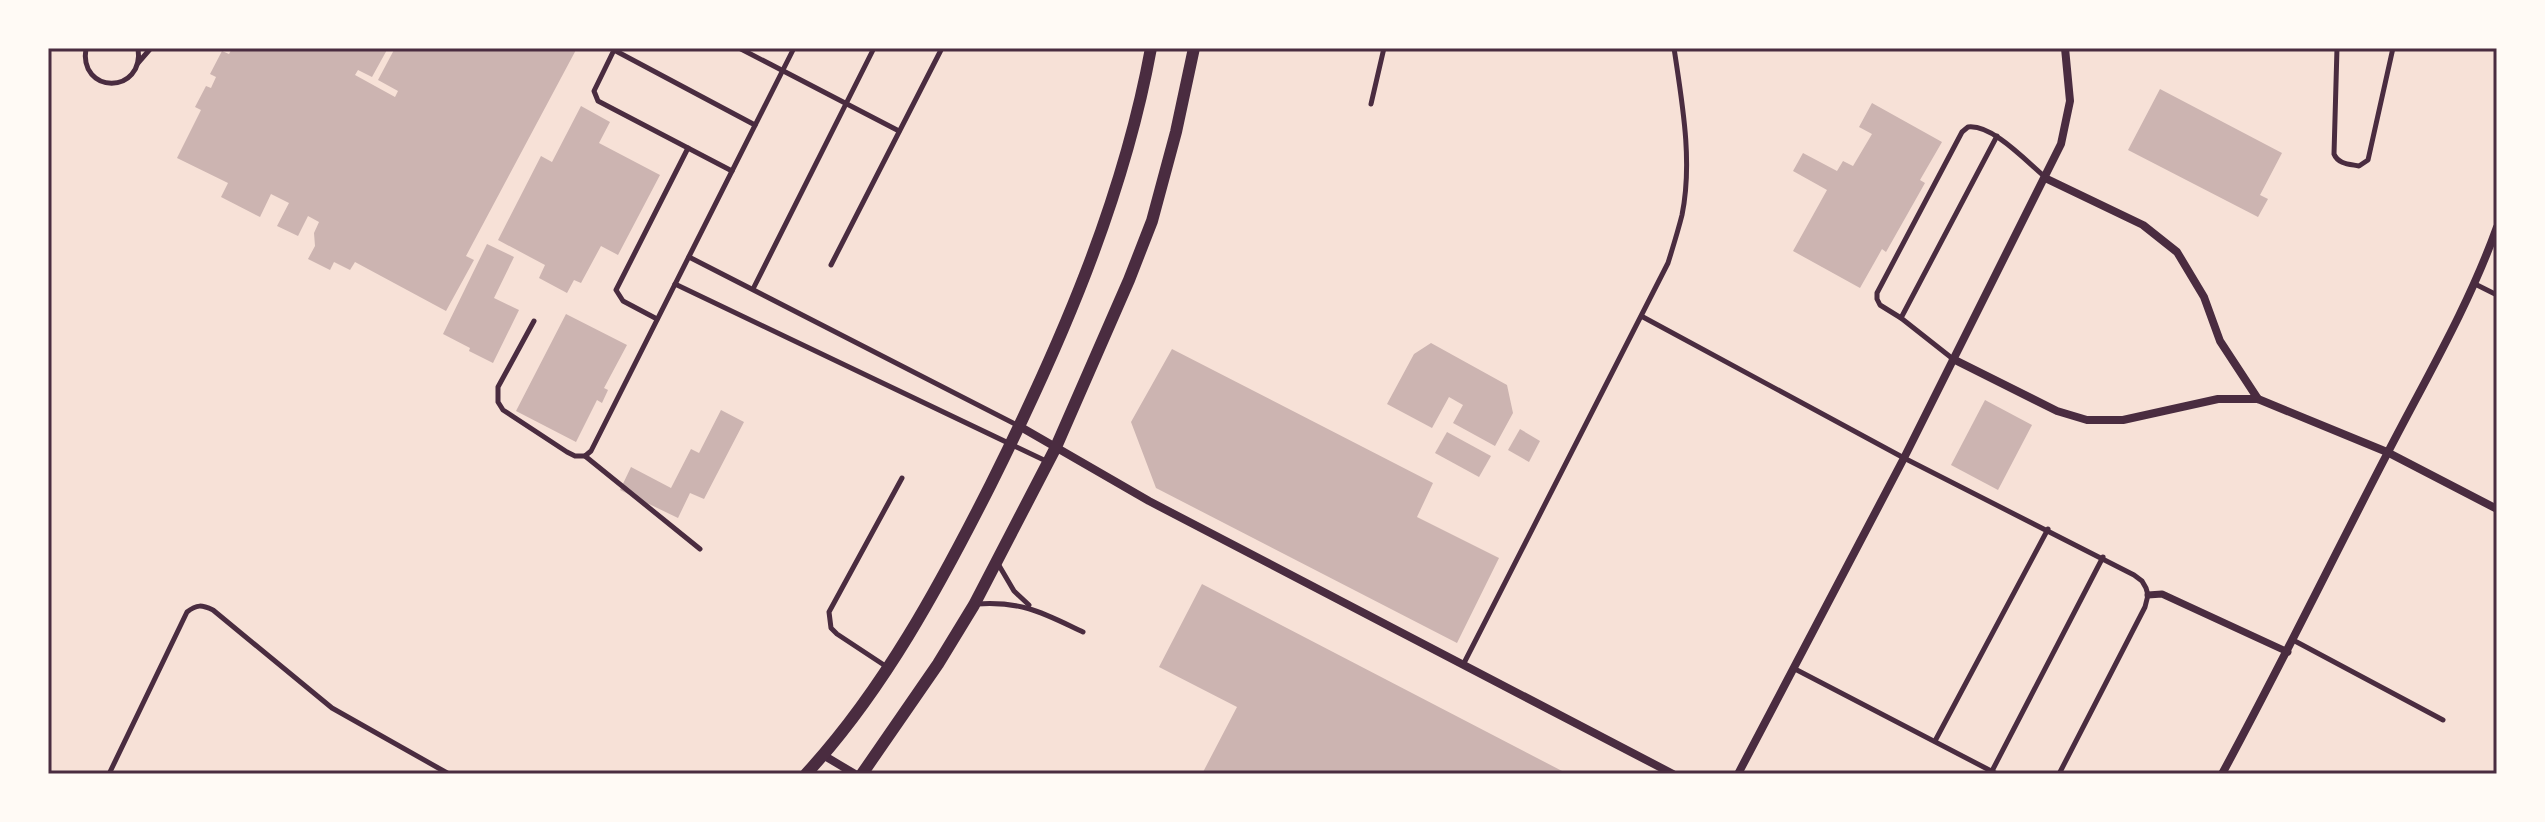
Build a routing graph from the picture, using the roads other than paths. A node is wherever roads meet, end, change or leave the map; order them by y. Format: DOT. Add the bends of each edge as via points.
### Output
graph roads {
  1 [pos="86,48"];
  2 [pos="138,48"];
  3 [pos="151,48"];
  4 [pos="739,48"];
  5 [pos="794,48"];
  6 [pos="874,48"];
  7 [pos="942,48"];
  8 [pos="1151,48"];
  9 [pos="1194,48"];
  10 [pos="1384,48"];
  11 [pos="1674,48"];
  12 [pos="2065,48"];
  13 [pos="2337,48"];
  14 [pos="2393,48"];
  15 [pos="615,49"];
  16 [pos="138,64"];
  17 [pos="782,71"];
  18 [pos="846,104"];
  19 [pos="1371,104"];
  20 [pos="755,125"];
  21 [pos="899,131"];
  22 [pos="1997,136"];
  23 [pos="688,148"];
  24 [pos="732,171"];
  25 [pos="2045,178"];
  26 [pos="2497,227"];
  27 [pos="689,257"];
  28 [pos="831,265"];
  29 [pos="675,284"];
  30 [pos="2475,284"];
  31 [pos="753,289"];
  32 [pos="2497,295"];
  33 [pos="1643,317"];
  34 [pos="1901,318"];
  35 [pos="657,319"];
  36 [pos="534,321"];
  37 [pos="1953,359"];
  38 [pos="2258,399"];
  39 [pos="1019,426"];
  40 [pos="1011,443"];
  41 [pos="1056,447"];
  42 [pos="2387,452"];
  43 [pos="585,456"];
  44 [pos="1904,458"];
  45 [pos="1048,462"];
  46 [pos="902,478"];
  47 [pos="2497,509"];
  48 [pos="2048,529"];
  49 [pos="700,549"];
  50 [pos="2103,557"];
  51 [pos="997,561"];
  52 [pos="2148,595"];
  53 [pos="974,605"];
  54 [pos="1030,607"];
  55 [pos="1083,632"];
  56 [pos="2293,640"];
  57 [pos="2288,652"];
  58 [pos="1463,665"];
  59 [pos="887,667"];
  60 [pos="1795,669"];
  61 [pos="2443,720"];
  62 [pos="1935,741"];
  63 [pos="823,755"];
  64 [pos="1994,773"];
  65 [pos="109,774"];
  66 [pos="449,774"];
  67 [pos="806,774"];
  68 [pos="855,774"];
  69 [pos="862,774"];
  70 [pos="1673,774"];
  71 [pos="1738,774"];
  72 [pos="2059,774"];
  73 [pos="2222,774"];
  1 -- 16 [label="lane" via="86,66 104,83 121,82"];
  2 -- 16 [label="lane"];
  3 -- 16 [label="lane"];
  4 -- 17 [label="lane"];
  5 -- 17 [label="lane"];
  6 -- 18 [label="lane"];
  7 -- 21 [label="lane"];
  8 -- 39 [label="street" via="1123,167 1097,246"];
  9 -- 41 [label="street" via="1152,221"];
  10 -- 19 [label="lane"];
  11 -- 33 [label="lane" via="1686,147 1682,213 1668,263"];
  12 -- 25 [label="street" via="2070,101 2066,128"];
  13 -- 14 [label="lane" via="2334,154 2342,163 2359,166 2368,160"];
  15 -- 20 [label="lane"];
  15 -- 23 [label="lane" via="594,91 598,101"];
  17 -- 18 [label="lane"];
  17 -- 20 [label="lane"];
  18 -- 21 [label="lane"];
  18 -- 31 [label="lane"];
  20 -- 24 [label="lane"];
  21 -- 28 [label="lane"];
  22 -- 25 [label="lane"];
  22 -- 34 [label="lane"];
  22 -- 34 [label="lane" via="1974,126 1962,132 1877,293 1880,305"];
  23 -- 24 [label="lane"];
  23 -- 35 [label="lane" via="616,290 623,301"];
  24 -- 27 [label="lane"];
  25 -- 37 [label="street"];
  25 -- 38 [label="street" via="2143,225 2177,252 2204,297 2220,341"];
  26 -- 30 [label="street"];
  27 -- 29 [label="lane"];
  27 -- 31 [label="lane"];
  29 -- 35 [label="lane"];
  29 -- 40 [label="lane"];
  30 -- 32 [label="lane"];
  30 -- 42 [label="street"];
  31 -- 39 [label="lane"];
  33 -- 44 [label="lane"];
  33 -- 58 [label="lane"];
  34 -- 37 [label="lane"];
  35 -- 43 [label="lane"];
  36 -- 43 [label="lane" via="498,387 498,402 567,452"];
  37 -- 38 [label="street" via="2057,411 2087,420 2123,420 2218,399"];
  37 -- 44 [label="street"];
  38 -- 42 [label="street"];
  39 -- 40 [label="street"];
  39 -- 41 [label="street"];
  40 -- 45 [label="lane"];
  40 -- 59 [label="street" via="931,598"];
  41 -- 45 [label="street"];
  41 -- 58 [label="street"];
  42 -- 47 [label="street"];
  42 -- 56 [label="street"];
  43 -- 49 [label="lane"];
  44 -- 48 [label="lane"];
  44 -- 60 [label="street"];
  45 -- 51 [label="street"];
  46 -- 59 [label="lane" via="829,612 837,634"];
  48 -- 50 [label="lane"];
  48 -- 62 [label="lane"];
  50 -- 52 [label="lane" via="2142,581"];
  50 -- 64 [label="lane"];
  51 -- 53 [label="street"];
  51 -- 54 [label="lane"];
  52 -- 57 [label="street" via="2162,594"];
  52 -- 72 [label="lane"];
  53 -- 54 [label="lane"];
  53 -- 69 [label="street"];
  54 -- 55 [label="lane"];
  56 -- 57 [label="street"];
  56 -- 61 [label="lane"];
  57 -- 73 [label="street"];
  58 -- 70 [label="street"];
  59 -- 63 [label="street"];
  60 -- 62 [label="lane"];
  60 -- 71 [label="street"];
  62 -- 64 [label="lane"];
  63 -- 67 [label="street"];
  63 -- 68 [label="street"];
  65 -- 66 [label="lane" via="187,612 202,605 332,708"];
}
